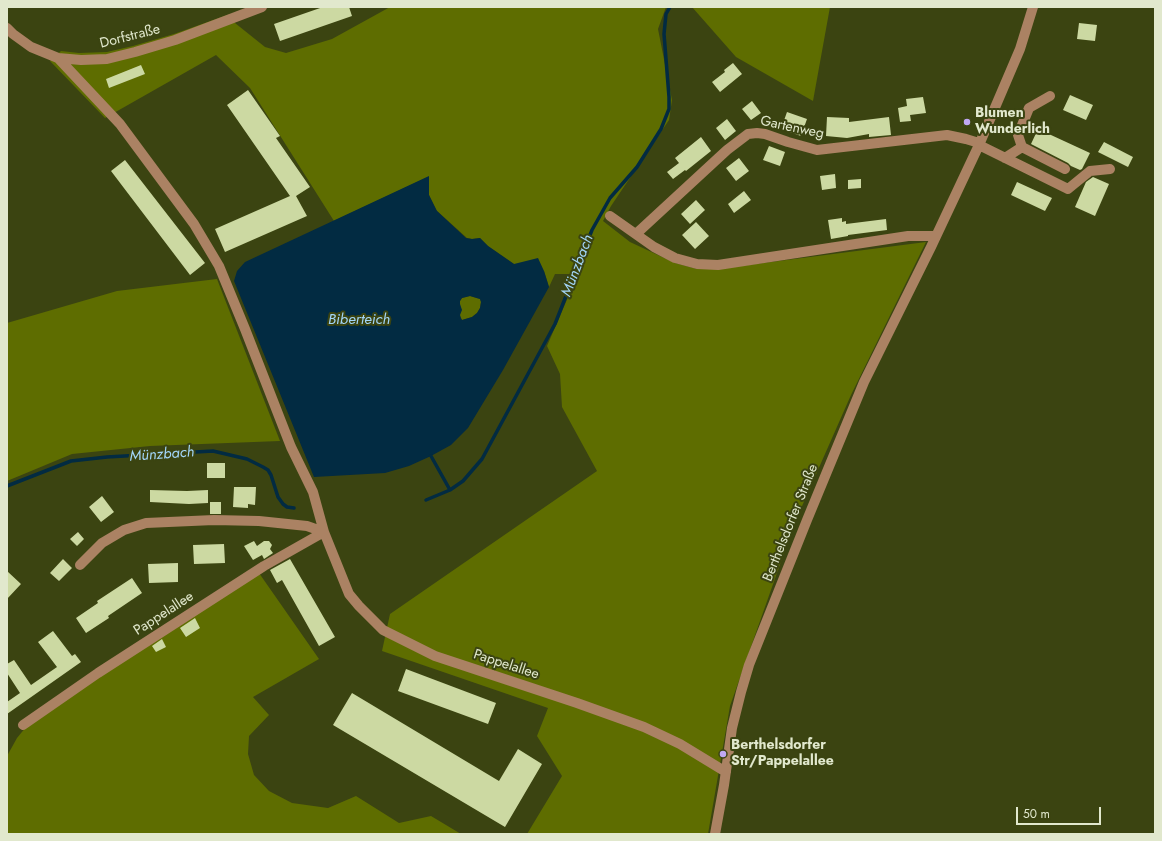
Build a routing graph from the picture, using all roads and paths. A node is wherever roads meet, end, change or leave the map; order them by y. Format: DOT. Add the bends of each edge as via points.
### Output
graph roads {
  1 [pos="262,7"];
  2 [pos="1033,7"];
  3 [pos="7,28"];
  4 [pos="58,58"];
  5 [pos="1050,96"];
  6 [pos="979,144"];
  7 [pos="1022,147"];
  8 [pos="1005,158"];
  9 [pos="1065,169"];
  10 [pos="1110,169"];
  11 [pos="610,216"];
  12 [pos="636,234"];
  13 [pos="936,236"];
  14 [pos="324,532"];
  15 [pos="80,565"];
  16 [pos="23,724"];
  17 [pos="726,772"];
  18 [pos="715,834"];
  1 -- 4 [label="street, Dorfstraße" via="175,40 107,59"];
  2 -- 6 [label="street, Berthelsdorfer Straße" via="1020,49"];
  3 -- 4 [label="street, Dorfstraße" via="31,47"];
  4 -- 14 [label="street" via="120,124 194,224 219,266 291,447 313,492"];
  5 -- 7 [label="street" via="1029,108 1018,135"];
  6 -- 8 [label="street, Gartenweg"];
  6 -- 12 [label="street, Gartenweg" via="947,135 818,150 761,133 748,134 727,150"];
  6 -- 13 [label="street, Berthelsdorfer Straße"];
  7 -- 8 [label="street"];
  7 -- 9 [label="street"];
  8 -- 10 [label="street, Gartenweg" via="1068,189 1090,170"];
  11 -- 12 [label="street"];
  12 -- 13 [label="street" via="675,258 697,264 718,265 908,236"];
  13 -- 17 [label="street, Berthelsdorfer Straße" via="864,382 752,658 732,728"];
  14 -- 15 [label="street" via="307,526 259,521 146,523 124,530 102,543"];
  14 -- 16 [label="street, Pappelallee" via="264,566"];
  14 -- 17 [label="street, Pappelallee" via="349,594 383,630 435,656 644,727 680,744"];
  17 -- 18 [label="street, Berthelsdorfer Straße"];
}
